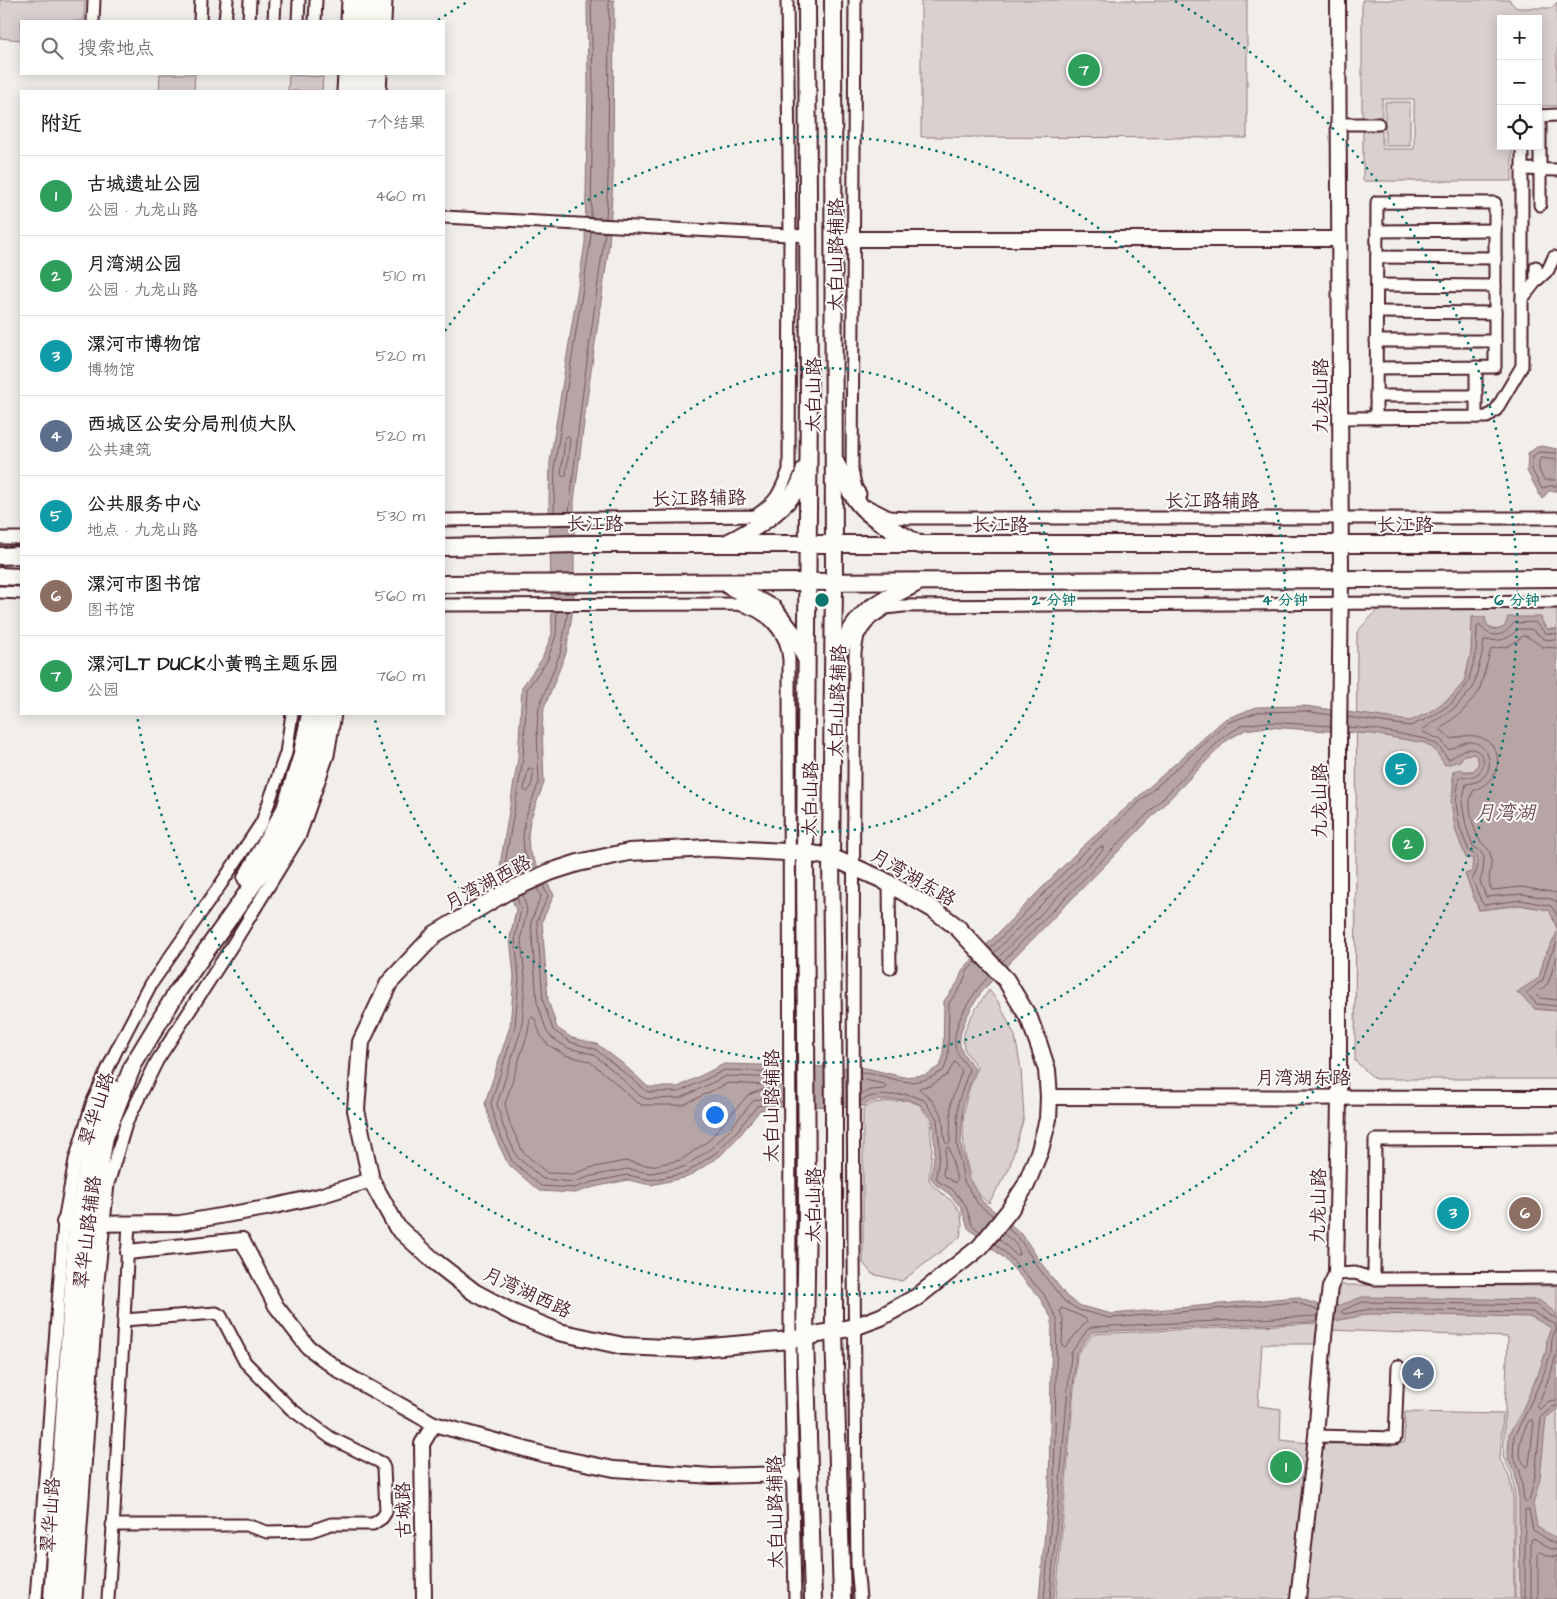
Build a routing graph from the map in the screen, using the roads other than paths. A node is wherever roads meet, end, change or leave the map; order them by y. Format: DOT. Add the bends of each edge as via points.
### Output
graph roads {
  1 [pos="94,0"];
  2 [pos="201,0"];
  3 [pos="227,0"];
  4 [pos="250,0"];
  5 [pos="275,0"];
  6 [pos="299,0"];
  7 [pos="316,0"];
  8 [pos="348,0"];
  9 [pos="359,0"];
  10 [pos="373,0"];
  11 [pos="386,0"];
  12 [pos="787,0"];
  13 [pos="799,0"];
  14 [pos="807,0"];
  15 [pos="833,0"];
  16 [pos="844,0"];
  17 [pos="855,0"];
  18 [pos="1338,0"];
  19 [pos="93,20"];
  20 [pos="200,20"];
  21 [pos="225,20"];
  22 [pos="249,20"];
  23 [pos="274,20"];
  24 [pos="298,20"];
  25 [pos="315,20"];
  26 [pos="347,20"];
  27 [pos="358,20"];
  28 [pos="372,20"];
  29 [pos="385,20"];
  30 [pos="806,25"];
  31 [pos="833,26"];
  32 [pos="344,75"];
  33 [pos="356,75"];
  34 [pos="369,75"];
  35 [pos="381,75"];
  36 [pos="343,90"];
  37 [pos="355,90"];
  38 [pos="368,90"];
  39 [pos="380,90"];
  40 [pos="1557,115"];
  41 [pos="1542,116"];
  42 [pos="1339,124"];
  43 [pos="1378,124"];
  44 [pos="1522,150"];
  45 [pos="1540,150"];
  46 [pos="1522,169"];
  47 [pos="1540,170"];
  48 [pos="1557,170"];
  49 [pos="1540,205"];
  50 [pos="445,217"];
  51 [pos="1495,230"];
  52 [pos="1377,231"];
  53 [pos="790,235"];
  54 [pos="808,236"];
  55 [pos="833,239"];
  56 [pos="854,239"];
  57 [pos="1339,239"];
  58 [pos="1377,257"];
  59 [pos="1554,257"];
  60 [pos="1495,258"];
  61 [pos="1536,267"];
  62 [pos="1536,281"];
  63 [pos="1377,286"];
  64 [pos="1495,286"];
  65 [pos="1522,299"];
  66 [pos="1377,312"];
  67 [pos="1495,313"];
  68 [pos="1376,341"];
  69 [pos="1495,341"];
  70 [pos="1476,367"];
  71 [pos="1376,368"];
  72 [pos="1376,396"];
  73 [pos="1476,396"];
  74 [pos="1476,417"];
  75 [pos="1340,418"];
  76 [pos="1376,418"];
  77 [pos="834,459"];
  78 [pos="809,460"];
  79 [pos="869,507"];
  80 [pos="1557,518"];
  81 [pos="1340,519"];
  82 [pos="445,520"];
  83 [pos="0,538"];
  84 [pos="20,538"];
  85 [pos="808,544"];
  86 [pos="1557,544"];
  87 [pos="723,545"];
  88 [pos="834,545"];
  89 [pos="920,545"];
  90 [pos="1340,545"];
  91 [pos="445,546"];
  92 [pos="20,555"];
  93 [pos="0,556"];
  94 [pos="0,576"];
  95 [pos="20,577"];
  96 [pos="1341,578"];
  97 [pos="1557,578"];
  98 [pos="722,583"];
  99 [pos="808,583"];
  100 [pos="834,583"];
  101 [pos="918,583"];
  102 [pos="445,584"];
  103 [pos="0,592"];
  104 [pos="20,593"];
  105 [pos="1557,602"];
  106 [pos="1341,603"];
  107 [pos="445,605"];
  108 [pos="807,661"];
  109 [pos="834,661"];
  110 [pos="292,715"];
  111 [pos="310,715"];
  112 [pos="326,715"];
  113 [pos="335,715"];
  114 [pos="797,852"];
  115 [pos="830,857"];
  116 [pos="853,866"];
  117 [pos="889,884"];
  118 [pos="890,968"];
  119 [pos="1049,1097"];
  120 [pos="1339,1098"];
  121 [pos="1557,1098"];
  122 [pos="1557,1139"];
  123 [pos="372,1180"];
  124 [pos="84,1223"];
  125 [pos="129,1223"];
  126 [pos="128,1252"];
  127 [pos="1557,1278"];
  128 [pos="1374,1279"];
  129 [pos="1333,1281"];
  130 [pos="124,1320"];
  131 [pos="854,1327"];
  132 [pos="834,1331"];
  133 [pos="797,1339"];
  134 [pos="1398,1366"];
  135 [pos="434,1424"];
  136 [pos="1316,1436"];
  137 [pos="793,1474"];
  138 [pos="112,1525"];
  139 [pos="36,1599"];
  140 [pos="52,1599"];
  141 [pos="65,1599"];
  142 [pos="76,1599"];
  143 [pos="108,1599"];
  144 [pos="424,1599"];
  145 [pos="796,1599"];
  146 [pos="813,1599"];
  147 [pos="842,1599"];
  148 [pos="860,1599"];
  149 [pos="1298,1599"];
  1 -- 19 [label="street"];
  2 -- 20 [label="street"];
  3 -- 21 [label="street"];
  4 -- 22 [label="street"];
  5 -- 23 [label="street"];
  6 -- 24 [label="street"];
  7 -- 25 [label="street"];
  8 -- 26 [label="street"];
  9 -- 27 [label="main road"];
  10 -- 28 [label="main road"];
  11 -- 29 [label="street"];
  12 -- 53 [label="street"];
  13 -- 30 [label="main road"];
  14 -- 30 [label="main road, 太白山路"];
  15 -- 31 [label="main road, 太白山路"];
  16 -- 31 [label="main road"];
  17 -- 56 [label="street, 太白山路辅路"];
  18 -- 42 [label="street, 九龙山路"];
  30 -- 54 [label="main road, 太白山路"];
  31 -- 55 [label="main road, 太白山路"];
  32 -- 36 [label="street"];
  33 -- 37 [label="main road"];
  34 -- 38 [label="main road"];
  35 -- 39 [label="street"];
  40 -- 41 [label="street"];
  42 -- 43 [label="street"];
  42 -- 57 [label="street, 九龙山路"];
  44 -- 46 [label="street"];
  45 -- 47 [label="street"];
  46 -- 47 [label="street"];
  46 -- 65 [label="street"];
  47 -- 48 [label="street"];
  47 -- 49 [label="street"];
  50 -- 53 [label="street"];
  51 -- 52 [label="street"];
  51 -- 52 [label="street" via="1495,203 1377,202"];
  51 -- 60 [label="street"];
  52 -- 58 [label="street"];
  53 -- 54 [label="street"];
  53 -- 82 [label="street, 长江路辅路" via="789,470 771,505 755,516"];
  54 -- 78 [label="main road, 太白山路"];
  55 -- 56 [label="street"];
  55 -- 77 [label="main road, 太白山路"];
  56 -- 57 [label="street"];
  56 -- 79 [label="street, 太白山路辅路" via="852,471 856,488"];
  57 -- 75 [label="street, 九龙山路"];
  58 -- 60 [label="street"];
  58 -- 63 [label="street"];
  59 -- 62 [label="street" via="1548,270"];
  60 -- 64 [label="street"];
  61 -- 62 [label="street"];
  62 -- 65 [label="street"];
  63 -- 64 [label="street"];
  63 -- 66 [label="street"];
  64 -- 67 [label="street"];
  65 -- 74 [label="street" via="1522,366 1496,410 1487,417"];
  66 -- 67 [label="street"];
  66 -- 68 [label="street"];
  67 -- 69 [label="street"];
  68 -- 69 [label="street"];
  68 -- 71 [label="street"];
  69 -- 70 [label="street" via="1495,367"];
  70 -- 71 [label="street"];
  70 -- 73 [label="street"];
  71 -- 72 [label="street"];
  72 -- 73 [label="street"];
  72 -- 76 [label="street"];
  73 -- 74 [label="street"];
  74 -- 76 [label="street"];
  75 -- 76 [label="street"];
  75 -- 81 [label="street, 九龙山路"];
  77 -- 88 [label="main road, 太白山路"];
  77 -- 89 [label="main road" via="850,492 870,515"];
  78 -- 85 [label="main road, 太白山路"];
  78 -- 87 [label="main road" via="798,487 780,507 750,532"];
  79 -- 81 [label="street, 长江路辅路" via="889,517 908,518"];
  80 -- 81 [label="street, 长江路辅路"];
  81 -- 90 [label="street, 九龙山路"];
  83 -- 84 [label="street"];
  85 -- 87 [label="main road, 长江路"];
  85 -- 88 [label="main road, 长江路"];
  85 -- 99 [label="main road, 太白山路"];
  86 -- 90 [label="main road, 长江路"];
  87 -- 91 [label="main road, 长江路"];
  88 -- 89 [label="main road, 长江路"];
  88 -- 100 [label="main road, 太白山路"];
  89 -- 90 [label="main road, 长江路"];
  90 -- 96 [label="street, 九龙山路"];
  92 -- 93 [label="main road"];
  94 -- 95 [label="main road"];
  96 -- 97 [label="main road"];
  96 -- 101 [label="main road"];
  96 -- 106 [label="street, 九龙山路"];
  98 -- 99 [label="main road"];
  98 -- 102 [label="main road"];
  98 -- 108 [label="main road" via="773,608 794,635"];
  99 -- 100 [label="main road"];
  99 -- 108 [label="main road, 太白山路"];
  100 -- 101 [label="main road"];
  100 -- 109 [label="main road, 太白山路"];
  101 -- 109 [label="main road" via="870,609 860,618"];
  103 -- 104 [label="street"];
  105 -- 106 [label="street"];
  106 -- 116 [label="street, 太白山路辅路" via="886,608 870,618 858,635 855,652"];
  106 -- 120 [label="street, 九龙山路"];
  107 -- 114 [label="street, 太白山路辅路" via="737,604 751,607 770,618 784,638 789,660"];
  108 -- 114 [label="main road, 太白山路"];
  109 -- 115 [label="main road, 太白山路"];
  110 -- 124 [label="street, 翠华山路辅路" via="286,753 262,822 151,984 93,1101 75,1160"];
  111 -- 124 [label="main road, 翠华山路" via="285,809 252,869 169,988 122,1064 92,1140"];
  112 -- 124 [label="main road, 翠华山路" via="313,772 286,838 178,992 133,1065 105,1137"];
  113 -- 124 [label="street, 翠华山路辅路" via="328,755 300,835 156,1061 126,1124 108,1184"];
  114 -- 115 [label="main road, 月湾湖西路"];
  114 -- 123 [label="main road, 月湾湖西路" via="710,848 629,852 578,863 506,892 435,934 390,983 361,1042 356,1110"];
  114 -- 133 [label="street, 太白山路辅路" via="789,1064"];
  114 -- 133 [label="main road, 太白山路" via="806,1065"];
  115 -- 116 [label="main road, 月湾湖东路"];
  115 -- 132 [label="main road, 太白山路"];
  116 -- 117 [label="main road, 月湾湖东路"];
  116 -- 131 [label="street, 太白山路辅路"];
  117 -- 118 [label="street"];
  117 -- 119 [label="main road, 月湾湖东路" via="957,927 1006,980 1033,1027 1047,1070"];
  119 -- 120 [label="street, 月湾湖东路"];
  119 -- 131 [label="main road, 月湾湖东路" via="1048,1119 1040,1150 1026,1185 980,1247 917,1297 881,1317"];
  120 -- 121 [label="street, 月湾湖东路"];
  120 -- 129 [label="street, 九龙山路"];
  122 -- 128 [label="street" via="1375,1140"];
  123 -- 125 [label="street" via="266,1208 180,1223"];
  123 -- 133 [label="main road, 月湾湖西路" via="397,1227 434,1261 474,1292 559,1332 623,1346 688,1349"];
  124 -- 125 [label="street"];
  124 -- 139 [label="street, 翠华山路辅路"];
  124 -- 140 [label="main road, 翠华山路"];
  124 -- 141 [label="main road, 翠华山路"];
  124 -- 142 [label="street, 翠华山路辅路" via="98,1281"];
  125 -- 126 [label="street"];
  126 -- 130 [label="street"];
  126 -- 135 [label="street" via="242,1240 276,1306 308,1348 341,1372"];
  127 -- 128 [label="street"];
  128 -- 129 [label="street" via="1355,1273"];
  129 -- 136 [label="street, 九龙山路" via="1324,1336"];
  130 -- 138 [label="street"];
  130 -- 138 [label="street" via="216,1313 221,1316 245,1362 290,1409 331,1438 382,1463 386,1512 373,1524 331,1524 311,1531 267,1532 246,1525"];
  131 -- 132 [label="main road, 月湾湖东路"];
  131 -- 148 [label="street, 太白山路辅路"];
  132 -- 133 [label="main road, 月湾湖西路"];
  132 -- 147 [label="main road, 太白山路"];
  133 -- 137 [label="street, 太白山路辅路"];
  133 -- 146 [label="main road, 太白山路"];
  134 -- 136 [label="street" via="1395,1438"];
  135 -- 137 [label="street" via="614,1469 712,1476"];
  135 -- 144 [label="street, 古城路" via="422,1444"];
  136 -- 149 [label="street, 九龙山路"];
  137 -- 145 [label="street, 太白山路辅路"];
  138 -- 143 [label="street"];
}
